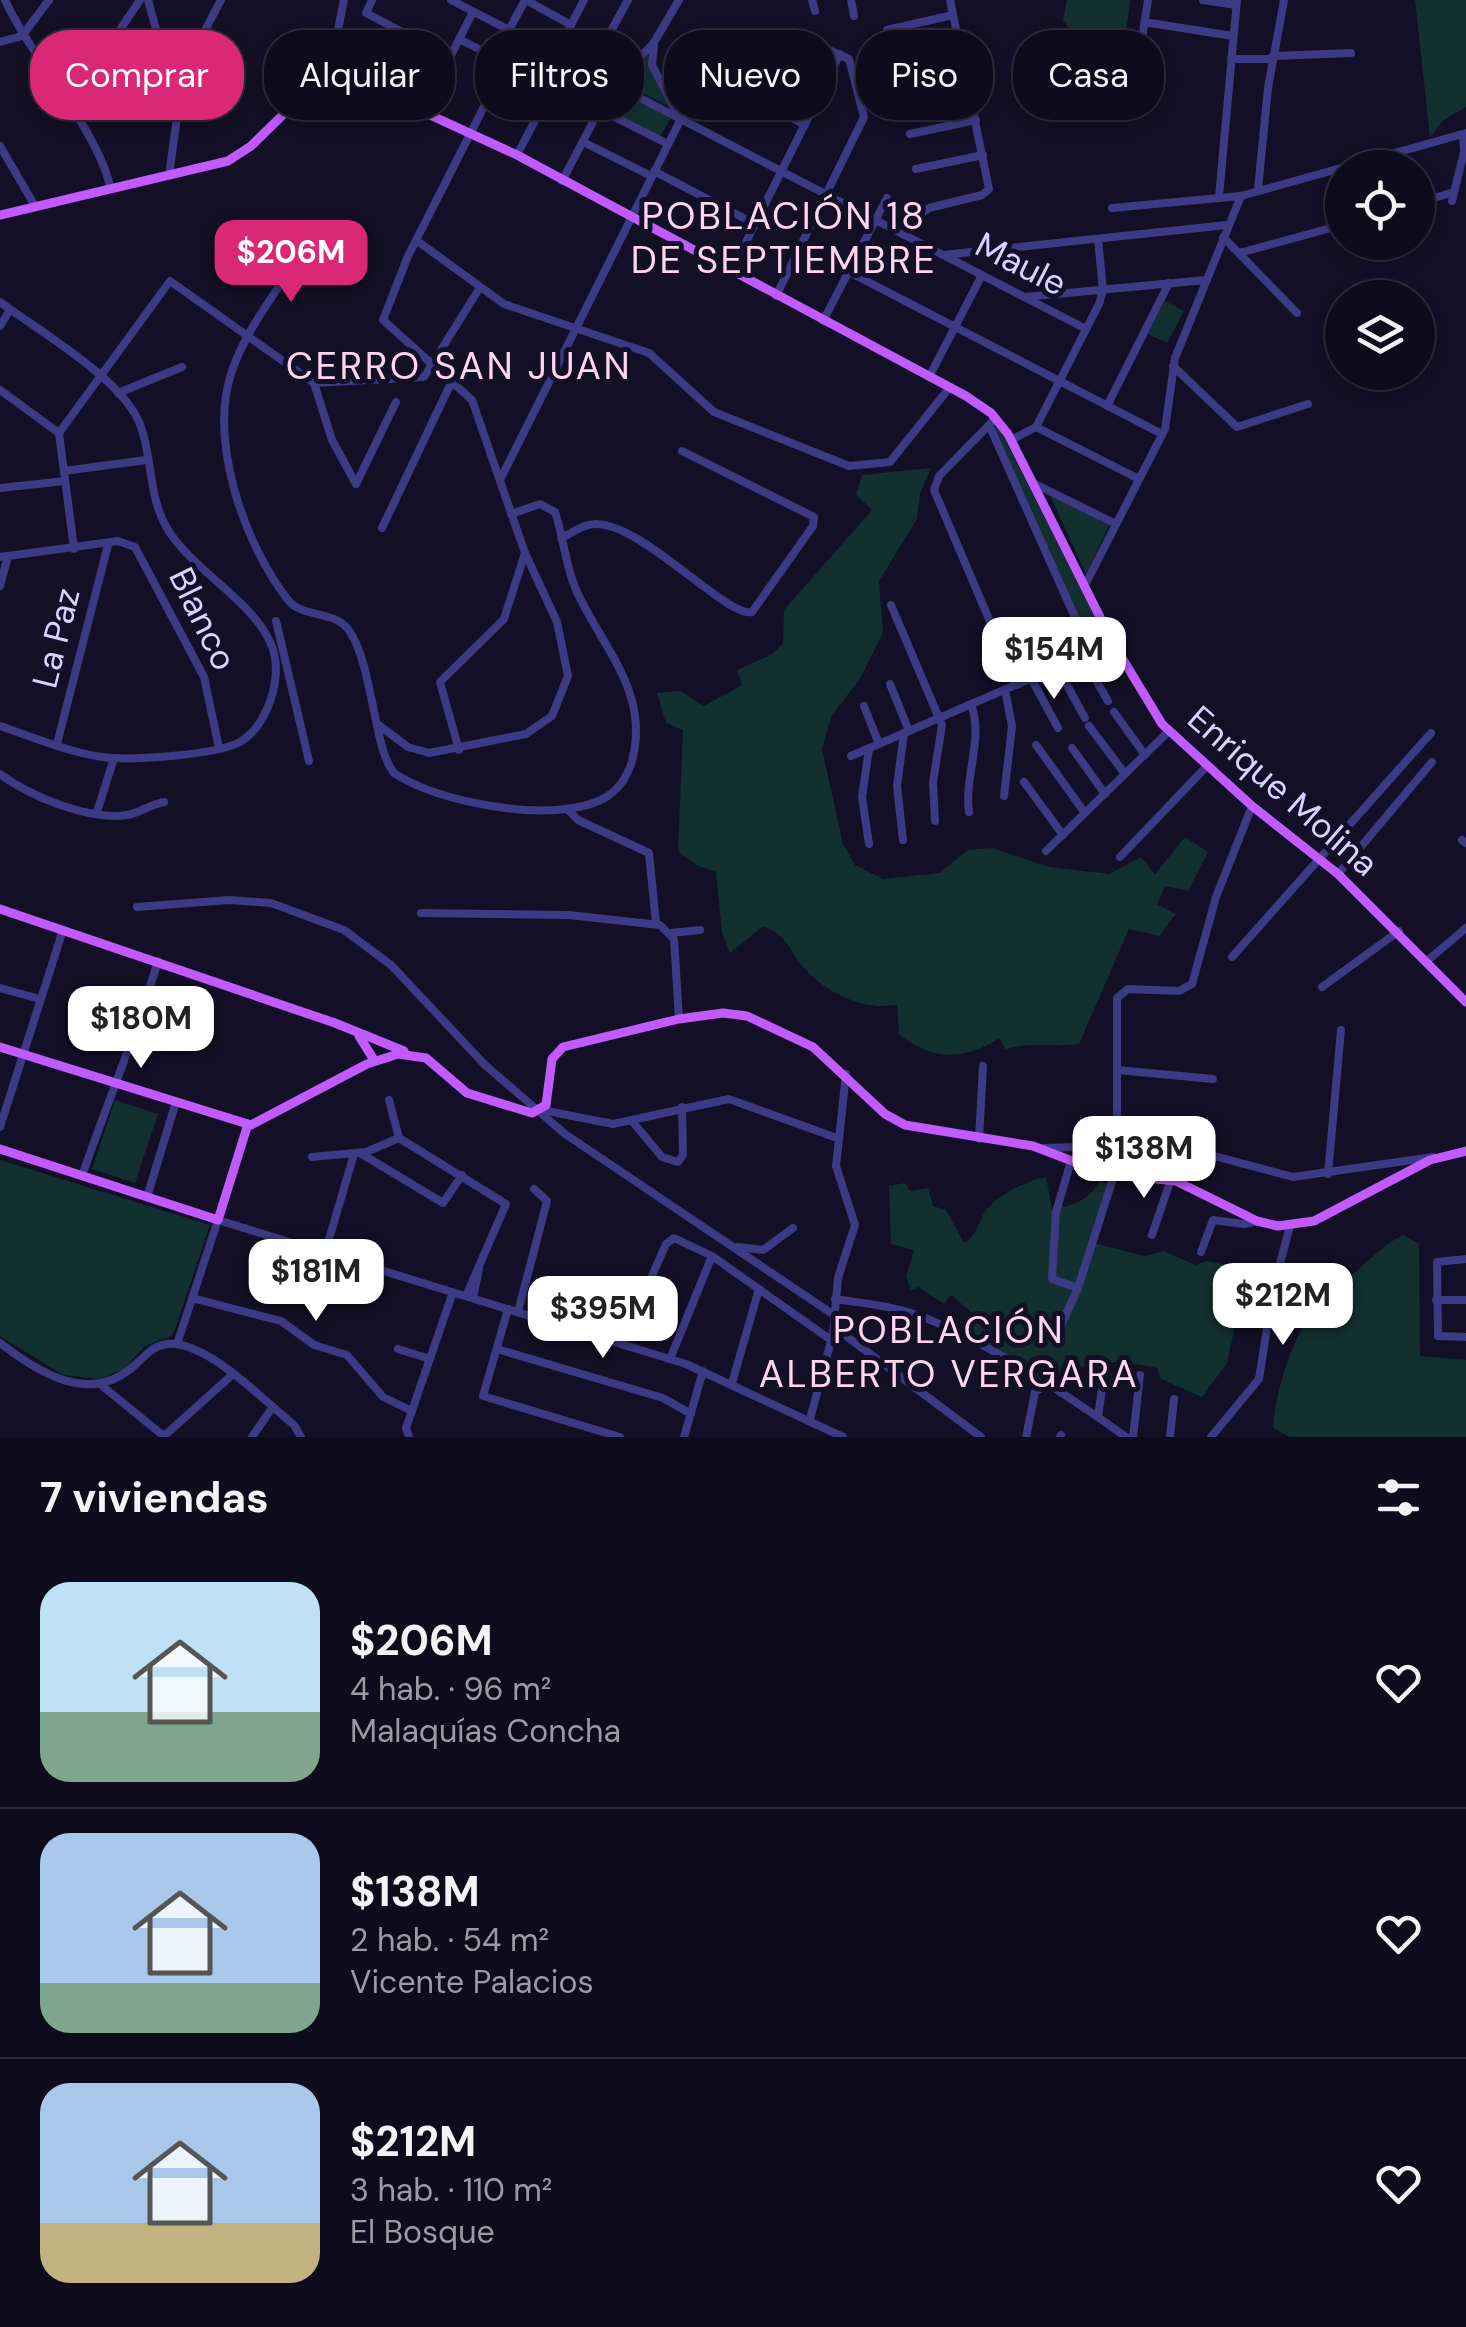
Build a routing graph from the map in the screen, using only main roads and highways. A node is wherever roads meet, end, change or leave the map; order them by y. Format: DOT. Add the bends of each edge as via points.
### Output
graph roads {
  1 [pos="0,216"];
  2 [pos="0,909"];
  3 [pos="1466,1002"];
  4 [pos="353,1031"];
  5 [pos="0,1047"];
  6 [pos="412,1054"];
  7 [pos="374,1060"];
  8 [pos="248,1124"];
  9 [pos="0,1149"];
  10 [pos="1466,1151"];
  1 -- 3 [label="main road, Enrique Molina" via="236,157 330,69 518,156 929,376 1011,440 1114,643 1169,731 1338,874"];
  2 -- 4 [label="main road"];
  4 -- 6 [label="main road"];
  4 -- 7 [label="main road"];
  5 -- 8 [label="main road"];
  6 -- 7 [label="main road"];
  6 -- 10 [label="main road" via="438,1064 468,1093 540,1111 560,1049 678,1019 723,1013 757,1019 800,1038 898,1122 1039,1148 1114,1175 1171,1180 1257,1221 1290,1226 1324,1218 1437,1157"];
  7 -- 8 [label="main road"];
  8 -- 9 [label="main road" via="218,1220"];
}
